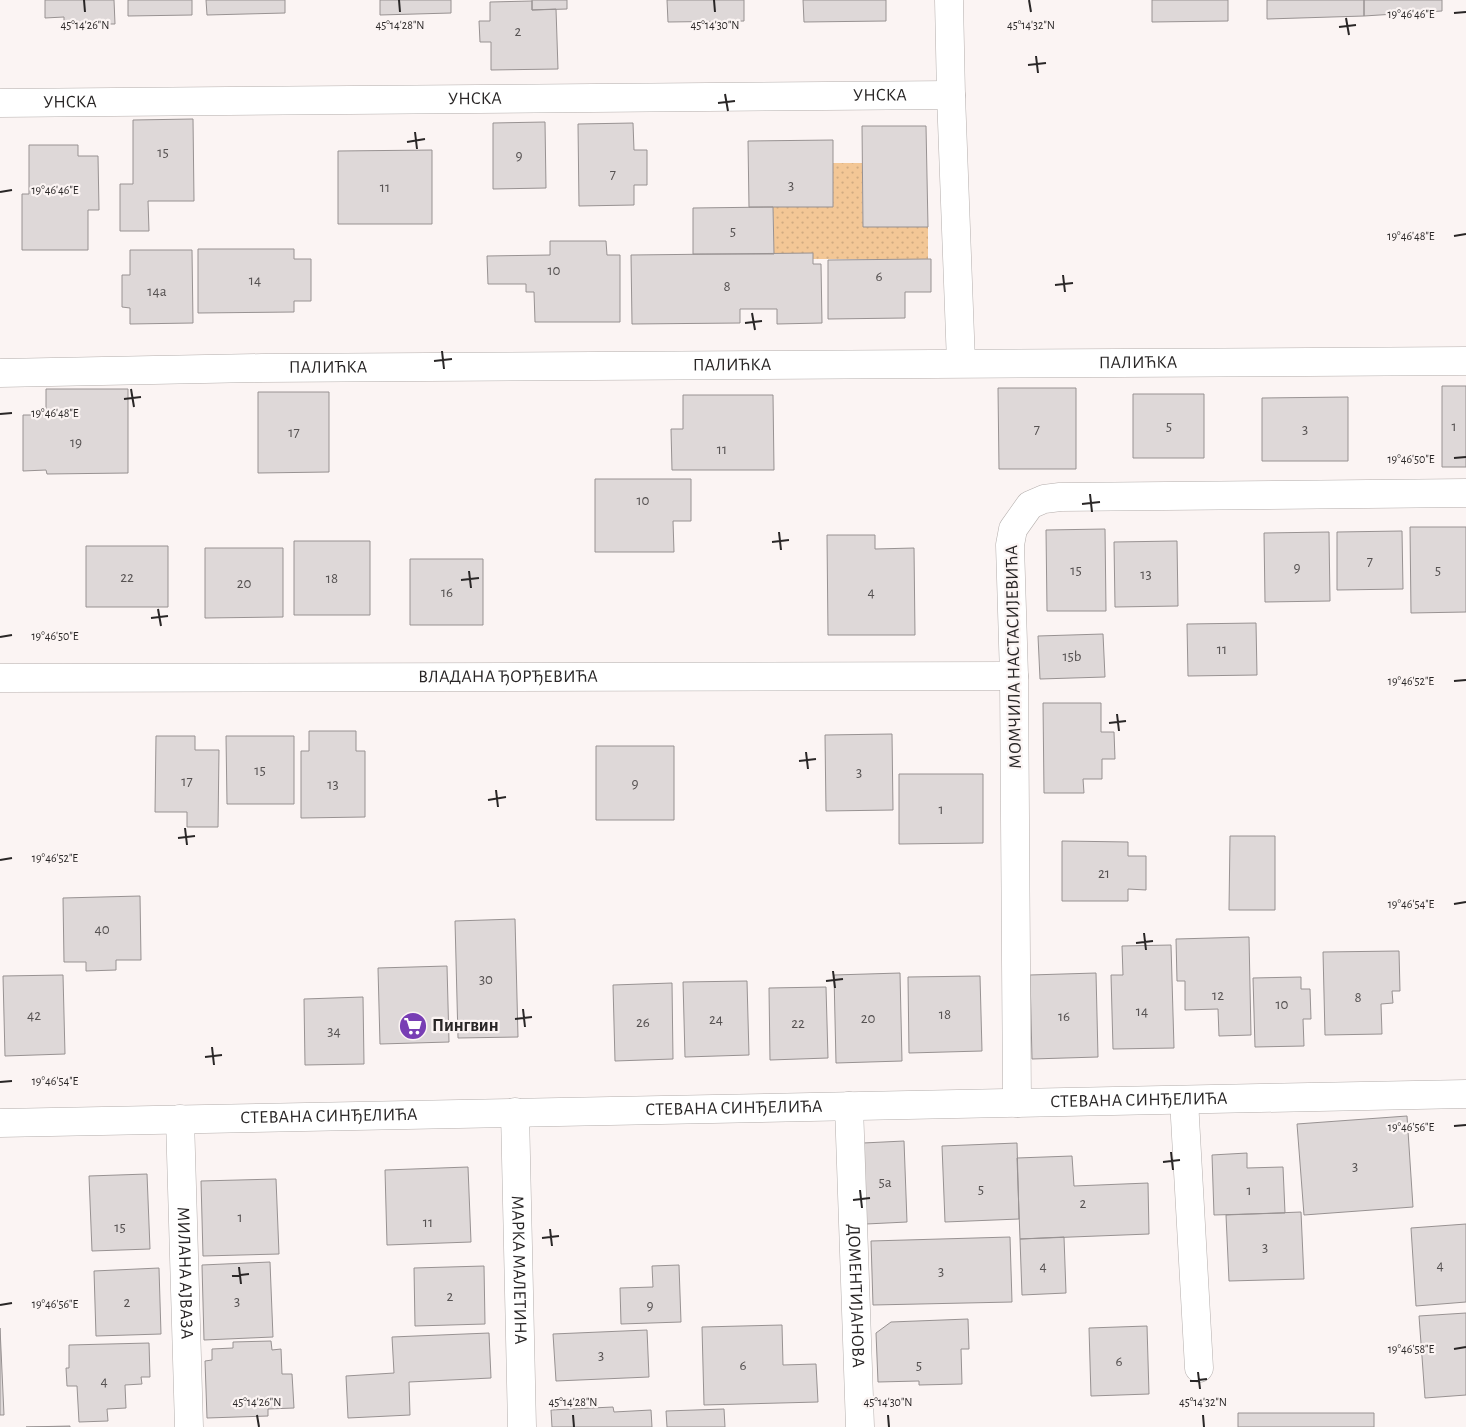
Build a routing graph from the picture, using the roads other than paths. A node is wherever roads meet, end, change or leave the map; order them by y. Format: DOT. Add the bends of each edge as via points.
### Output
graph roads {
  1 [pos="949,0"];
  2 [pos="951,95"];
  3 [pos="0,103"];
  4 [pos="1466,361"];
  5 [pos="961,363"];
  6 [pos="0,373"];
  7 [pos="1466,493"];
  8 [pos="1014,676"];
  9 [pos="0,678"];
  10 [pos="1466,1094"];
  11 [pos="1184,1100"];
  12 [pos="1018,1103"];
  13 [pos="849,1106"];
  14 [pos="515,1112"];
  15 [pos="180,1119"];
  16 [pos="0,1123"];
  17 [pos="1199,1368"];
  18 [pos="189,1427"];
  19 [pos="522,1427"];
  20 [pos="860,1427"];
  1 -- 2 [label="street"];
  2 -- 3 [label="street, УНСКА"];
  2 -- 5 [label="street"];
  4 -- 5 [label="street, ПАЛИЋКА"];
  5 -- 6 [label="street, ПАЛИЋКА"];
  7 -- 8 [label="street, МОМЧИЛА НАСТАСИЈЕВИЋА" via="1044,499 1030,505 1019,518 1010,545"];
  8 -- 9 [label="street, ВЛАДАНА ЂОРЂЕВИЋА"];
  8 -- 12 [label="street, МОМЧИЛА НАСТАСИЈЕВИЋА"];
  10 -- 11 [label="street, СТЕВАНА СИНЂЕЛИЋА"];
  11 -- 12 [label="street, СТЕВАНА СИНЂЕЛИЋА"];
  11 -- 17 [label="street"];
  12 -- 13 [label="street, СТЕВАНА СИНЂЕЛИЋА"];
  13 -- 14 [label="street, СТЕВАНА СИНЂЕЛИЋА"];
  13 -- 20 [label="street, ДОМЕНТИЈАНОВА"];
  14 -- 15 [label="street, СТЕВАНА СИНЂЕЛИЋА"];
  14 -- 19 [label="street, МАРКА МАЛЕТИНА"];
  15 -- 16 [label="street, СТЕВАНА СИНЂЕЛИЋА"];
  15 -- 18 [label="street, МИЛАНА АЈВАЗА"];
}
